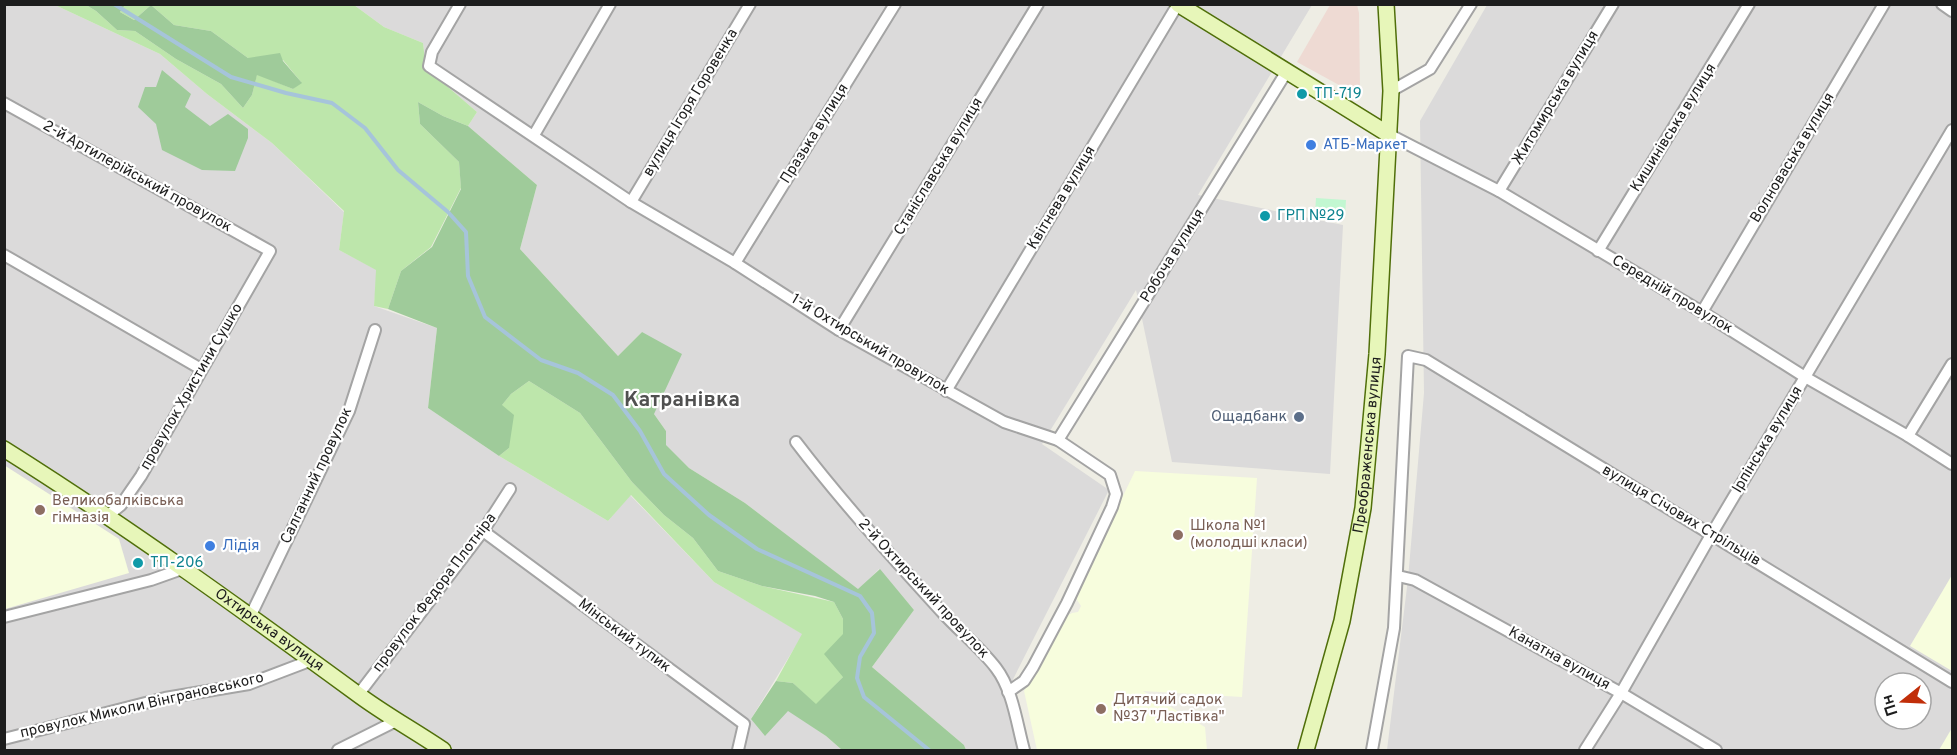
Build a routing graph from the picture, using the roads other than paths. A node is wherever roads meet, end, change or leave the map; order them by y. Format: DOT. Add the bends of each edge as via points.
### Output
graph roads {
  1 [pos="460,4"];
  2 [pos="610,4"];
  3 [pos="750,4"];
  4 [pos="895,4"];
  5 [pos="1038,4"];
  6 [pos="1178,4"];
  7 [pos="1386,4"];
  8 [pos="1471,4"];
  9 [pos="1613,4"];
  10 [pos="1749,4"];
  11 [pos="1884,4"];
  12 [pos="1942,4"];
  13 [pos="1953,11"];
  14 [pos="1287,71"];
  15 [pos="1391,91"];
  16 [pos="4,103"];
  17 [pos="1953,130"];
  18 [pos="1388,134"];
  19 [pos="534,135"];
  20 [pos="1499,191"];
  21 [pos="631,202"];
  22 [pos="1598,250"];
  23 [pos="270,251"];
  24 [pos="4,255"];
  25 [pos="735,263"];
  26 [pos="1702,312"];
  27 [pos="375,330"];
  28 [pos="839,330"];
  29 [pos="1953,364"];
  30 [pos="201,369"];
  31 [pos="1805,377"];
  32 [pos="946,391"];
  33 [pos="1908,436"];
  34 [pos="1058,440"];
  35 [pos="796,442"];
  36 [pos="4,449"];
  37 [pos="1953,464"];
  38 [pos="510,489"];
  39 [pos="106,517"];
  40 [pos="483,531"];
  41 [pos="1711,535"];
  42 [pos="183,569"];
  43 [pos="1398,576"];
  44 [pos="4,617"];
  45 [pos="250,617"];
  46 [pos="312,660"];
  47 [pos="1953,682"];
  48 [pos="1008,692"];
  49 [pos="1621,693"];
  50 [pos="358,695"];
  51 [pos="398,720"];
  52 [pos="4,739"];
  53 [pos="351,748"];
  54 [pos="338,750"];
  55 [pos="443,750"];
  56 [pos="738,750"];
  57 [pos="1024,750"];
  58 [pos="1306,750"];
  59 [pos="1372,750"];
  60 [pos="1585,750"];
  61 [pos="1716,750"];
  1 -- 19 [label="street, 1-й Охтирський провулок" via="432,52 429,66"];
  2 -- 19 [label="street"];
  3 -- 21 [label="street, вулиця Ігоря Горовенка"];
  4 -- 25 [label="street, Празька вулиця"];
  5 -- 28 [label="street, Станіславська вулиця"];
  6 -- 14 [label="street"];
  6 -- 32 [label="street, Квітнева вулиця"];
  7 -- 15 [label="street, Преображенська вулиця"];
  8 -- 15 [label="street" via="1430,69"];
  9 -- 20 [label="street, Житомирська вулиця"];
  10 -- 22 [label="street, Кишинівська вулиця"];
  11 -- 26 [label="street, Волноваська вулиця"];
  12 -- 13 [label="street"];
  14 -- 18 [label="street"];
  14 -- 34 [label="street, Робоча вулиця"];
  15 -- 18 [label="street, Преображенська вулиця"];
  16 -- 23 [label="street, 2-й Артилерійський провулок"];
  17 -- 31 [label="street, Ірпінська вулиця"];
  18 -- 20 [label="street, Середній провулок"];
  18 -- 58 [label="street, Преображенська вулиця" via="1377,354 1363,508 1342,621"];
  19 -- 21 [label="street, 1-й Охтирський провулок"];
  20 -- 22 [label="street, Середній провулок"];
  21 -- 25 [label="street, 1-й Охтирський провулок"];
  22 -- 26 [label="street, Середній провулок"];
  23 -- 30 [label="street, провулок Христини Сушко"];
  24 -- 30 [label="street"];
  25 -- 28 [label="street, 1-й Охтирський провулок"];
  26 -- 31 [label="street, Середній провулок"];
  27 -- 45 [label="street, Салганний провулок" via="349,411"];
  28 -- 32 [label="street, 1-й Охтирський провулок"];
  29 -- 33 [label="street"];
  30 -- 39 [label="street, провулок Христини Сушко" via="141,476 121,505"];
  31 -- 33 [label="street, Середній провулок"];
  31 -- 41 [label="street, Ірпінська вулиця"];
  32 -- 34 [label="street, 1-й Охтирський провулок" via="1004,422"];
  33 -- 37 [label="street, Середній провулок"];
  34 -- 48 [label="street, 1-й Охтирський провулок" via="1110,475 1116,494 1072,593 1033,667 1024,681"];
  35 -- 48 [label="street, 2-й Охтирський провулок" via="912,579 997,669"];
  36 -- 39 [label="street, Охтирська вулиця"];
  38 -- 40 [label="street, провулок Федора Плотніра"];
  39 -- 42 [label="street, Охтирська вулиця"];
  40 -- 50 [label="street, провулок Федора Плотніра"];
  40 -- 56 [label="street, Мінський тупик" via="744,724"];
  41 -- 43 [label="street, вулиця Січових Стрільців" via="1426,360 1408,356"];
  41 -- 47 [label="street, вулиця Січових Стрільців"];
  41 -- 49 [label="street, Ірпінська вулиця"];
  42 -- 44 [label="street"];
  42 -- 45 [label="street, Охтирська вулиця"];
  43 -- 49 [label="street, Канатна вулиця" via="1415,580"];
  43 -- 59 [label="street" via="1394,628"];
  45 -- 46 [label="street, Охтирська вулиця"];
  46 -- 50 [label="street, Охтирська вулиця"];
  46 -- 52 [label="street, провулок Миколи Вінграновського" via="249,684 165,698"];
  48 -- 57 [label="street, 2-й Охтирський провулок"];
  49 -- 60 [label="street, Ірпінська вулиця"];
  49 -- 61 [label="street, Канатна вулиця"];
  50 -- 51 [label="street, Охтирська вулиця"];
  51 -- 53 [label="street"];
  51 -- 55 [label="street, Охтирська вулиця"];
  53 -- 54 [label="street"];
}
